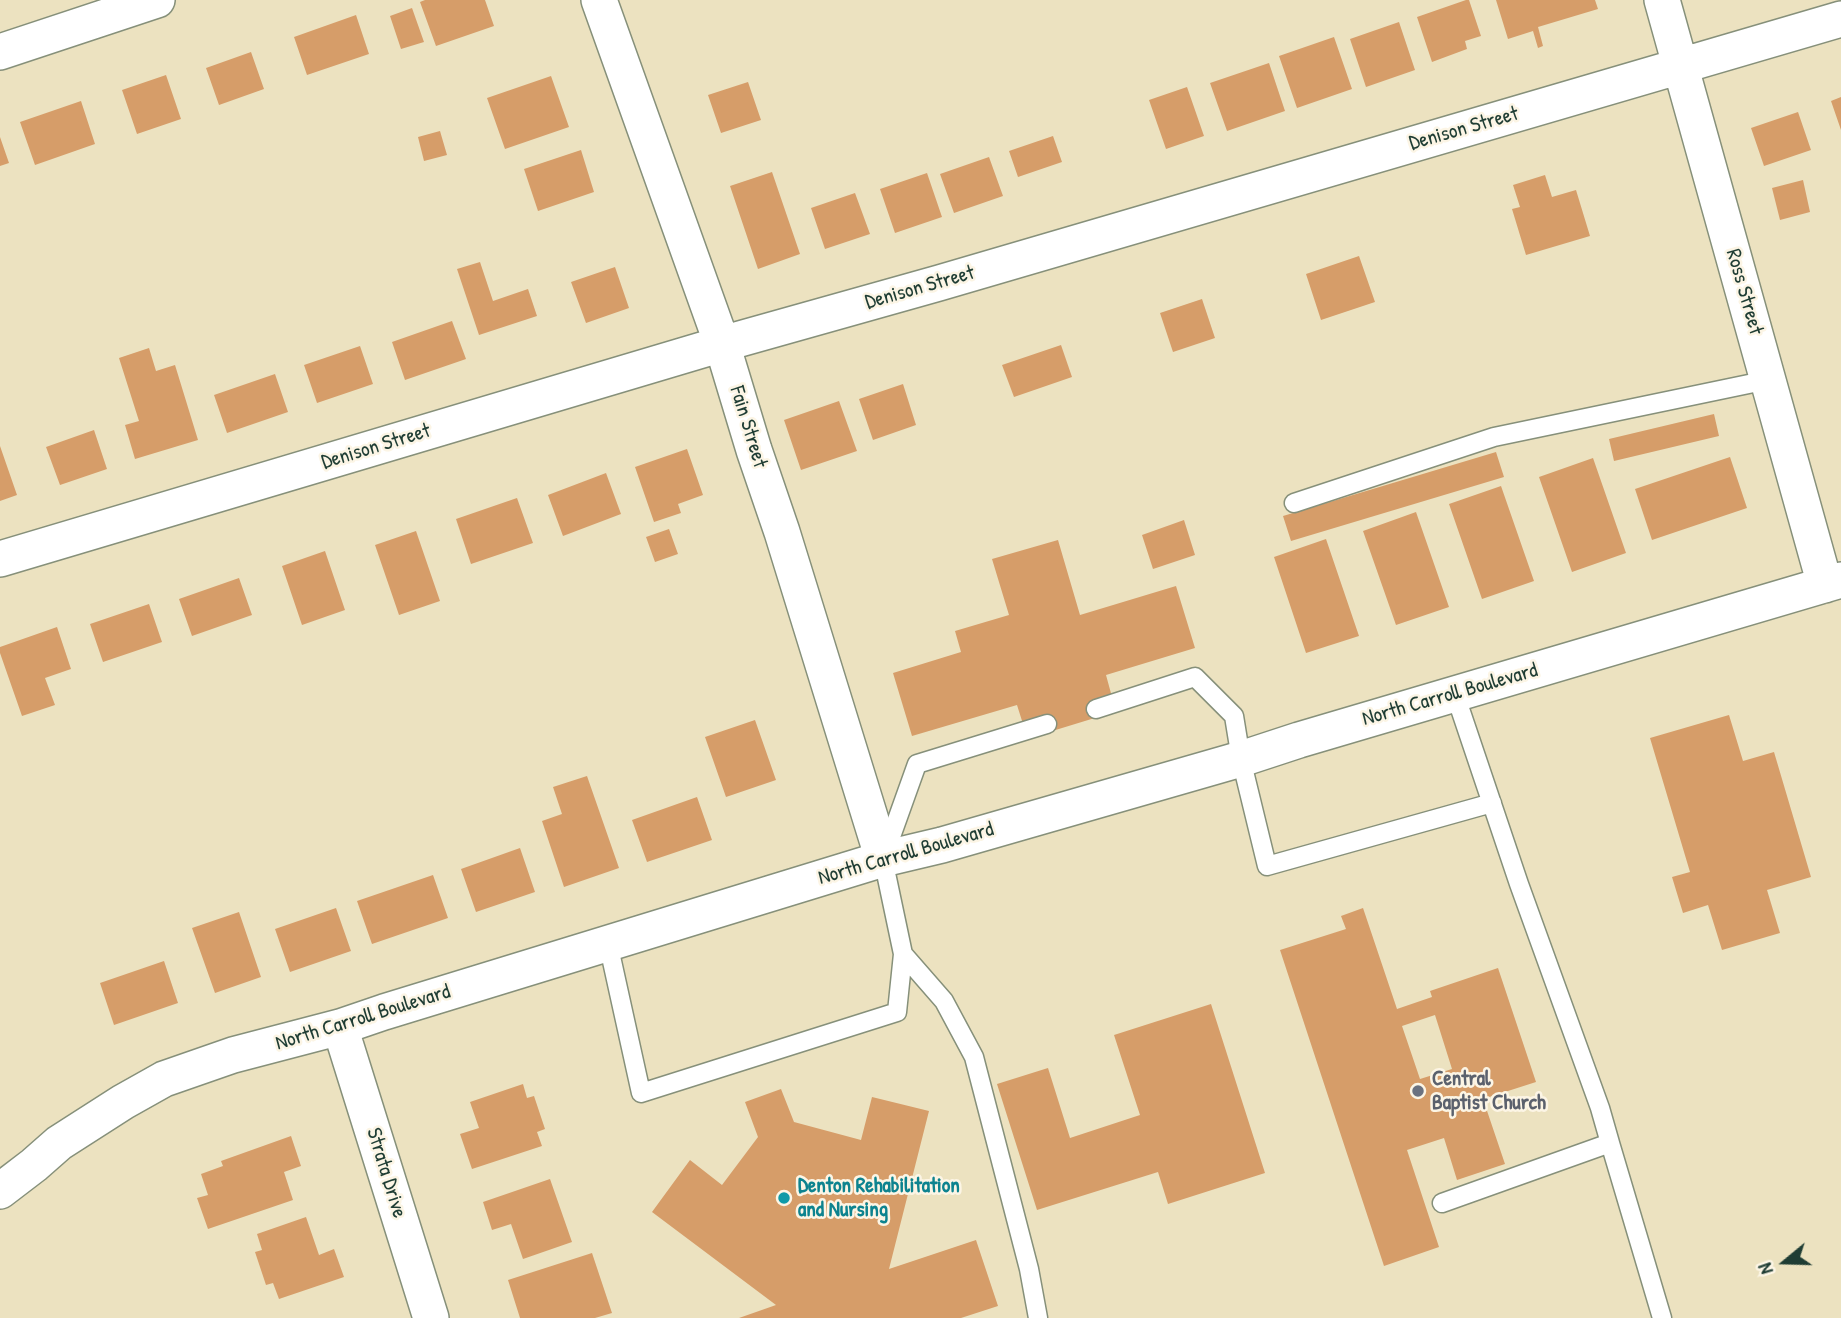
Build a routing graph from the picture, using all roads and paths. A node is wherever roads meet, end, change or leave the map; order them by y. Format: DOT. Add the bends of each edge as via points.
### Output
graph roads {
  1 [pos="157,0"];
  2 [pos="599,0"];
  3 [pos="1662,0"];
  4 [pos="1841,19"];
  5 [pos="0,52"];
  6 [pos="1681,65"];
  7 [pos="723,344"];
  8 [pos="1768,380"];
  9 [pos="1294,503"];
  10 [pos="0,559"];
  11 [pos="1833,582"];
  12 [pos="1455,694"];
  13 [pos="1096,709"];
  14 [pos="1047,724"];
  15 [pos="1241,759"];
  16 [pos="1492,803"];
  17 [pos="883,859"];
  18 [pos="608,943"];
  19 [pos="903,954"];
  20 [pos="340,1027"];
  21 [pos="1610,1143"];
  22 [pos="0,1191"];
  23 [pos="1442,1203"];
  24 [pos="431,1318"];
  25 [pos="1038,1318"];
  26 [pos="1662,1318"];
  1 -- 5 [label="street"];
  2 -- 7 [label="street, Fain Street"];
  3 -- 6 [label="street, Ross Street"];
  4 -- 6 [label="street, Denison Street"];
  6 -- 7 [label="street, Denison Street"];
  6 -- 8 [label="street, Ross Street"];
  7 -- 10 [label="street, Denison Street"];
  7 -- 17 [label="street, Fain Street"];
  8 -- 9 [label="lane" via="1494,437"];
  8 -- 11 [label="street, Ross Street"];
  11 -- 12 [label="street, North Carroll Boulevard"];
  12 -- 15 [label="street, North Carroll Boulevard"];
  12 -- 16 [label="lane"];
  13 -- 15 [label="lane" via="1195,677 1234,716"];
  14 -- 17 [label="lane" via="917,764"];
  15 -- 16 [label="lane" via="1266,866"];
  15 -- 17 [label="street, North Carroll Boulevard"];
  16 -- 21 [label="lane"];
  17 -- 18 [label="street, North Carroll Boulevard"];
  17 -- 19 [label="lane"];
  18 -- 19 [label="lane" via="641,1093 897,1012"];
  18 -- 20 [label="street, North Carroll Boulevard"];
  19 -- 25 [label="lane" via="944,1001 974,1057"];
  20 -- 22 [label="street, North Carroll Boulevard" via="164,1079 59,1143"];
  20 -- 24 [label="street, Strata Drive"];
  21 -- 23 [label="lane"];
  21 -- 26 [label="lane"];
}
